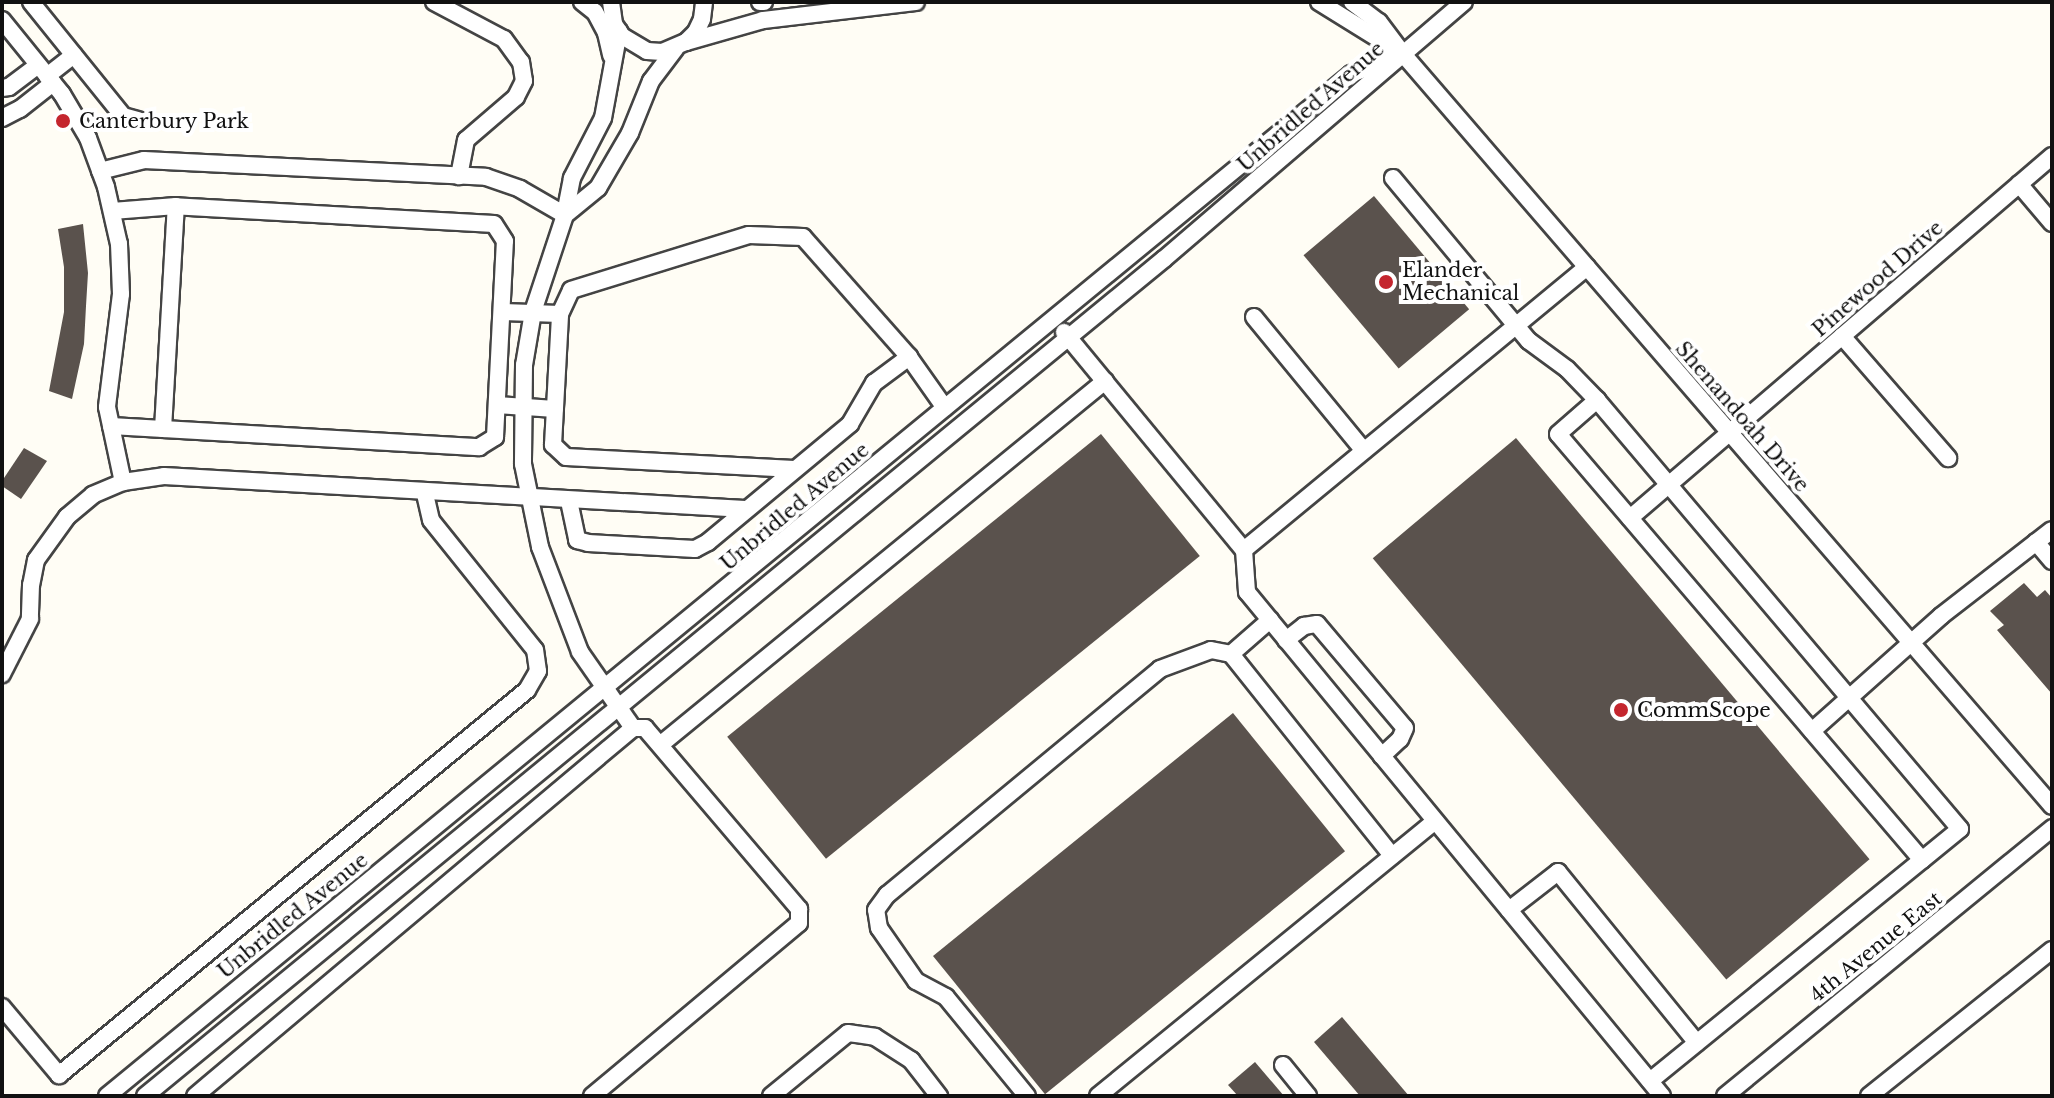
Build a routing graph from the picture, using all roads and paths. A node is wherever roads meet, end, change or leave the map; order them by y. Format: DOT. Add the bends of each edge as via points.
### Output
graph roads {
  1 [pos="31,2"];
  2 [pos="434,2"];
  3 [pos="582,2"];
  4 [pos="591,2"];
  5 [pos="704,2"];
  6 [pos="916,2"];
  7 [pos="1319,2"];
  8 [pos="1352,2"];
  9 [pos="1464,2"];
  10 [pos="611,6"];
  11 [pos="2,20"];
  12 [pos="619,31"];
  13 [pos="681,45"];
  14 [pos="1403,54"];
  15 [pos="74,55"];
  16 [pos="614,70"];
  17 [pos="46,74"];
  18 [pos="2,88"];
  19 [pos="2,118"];
  20 [pos="138,120"];
  21 [pos="2052,156"];
  22 [pos="100,171"];
  23 [pos="459,176"];
  24 [pos="1393,178"];
  25 [pos="2019,184"];
  26 [pos="176,206"];
  27 [pos="112,211"];
  28 [pos="565,215"];
  29 [pos="2052,223"];
  30 [pos="1587,267"];
  31 [pos="503,312"];
  32 [pos="533,312"];
  33 [pos="560,314"];
  34 [pos="1254,317"];
  35 [pos="1054,319"];
  36 [pos="1517,325"];
  37 [pos="1842,336"];
  38 [pos="1069,338"];
  39 [pos="909,357"];
  40 [pos="1105,381"];
  41 [pos="1597,400"];
  42 [pos="497,405"];
  43 [pos="523,408"];
  44 [pos="945,408"];
  45 [pos="555,409"];
  46 [pos="111,426"];
  47 [pos="163,429"];
  48 [pos="1731,434"];
  49 [pos="1364,451"];
  50 [pos="1948,458"];
  51 [pos="794,469"];
  52 [pos="123,482"];
  53 [pos="1670,485"];
  54 [pos="425,493"];
  55 [pos="530,499"];
  56 [pos="569,501"];
  57 [pos="745,509"];
  58 [pos="1630,518"];
  59 [pos="2052,530"];
  60 [pos="2036,542"];
  61 [pos="1244,550"];
  62 [pos="2052,561"];
  63 [pos="1270,620"];
  64 [pos="1286,640"];
  65 [pos="1912,644"];
  66 [pos="1231,654"];
  67 [pos="2,674"];
  68 [pos="606,688"];
  69 [pos="1850,698"];
  70 [pos="619,707"];
  71 [pos="633,728"];
  72 [pos="1812,731"];
  73 [pos="660,745"];
  74 [pos="1382,756"];
  75 [pos="2052,806"];
  76 [pos="1435,821"];
  77 [pos="2052,828"];
  78 [pos="1392,856"];
  79 [pos="1922,860"];
  80 [pos="1509,910"];
  81 [pos="2052,950"];
  82 [pos="2,1007"];
  83 [pos="1697,1043"];
  84 [pos="1283,1065"];
  85 [pos="1650,1081"];
  86 [pos="107,1096"];
  87 [pos="145,1096"];
  88 [pos="195,1096"];
  89 [pos="592,1096"];
  90 [pos="771,1096"];
  91 [pos="939,1096"];
  92 [pos="1027,1096"];
  93 [pos="1098,1096"];
  94 [pos="1308,1096"];
  95 [pos="1662,1096"];
  96 [pos="1725,1096"];
  97 [pos="1869,1096"];
  1 -- 15 [label="street"];
  2 -- 23 [label="street" via="504,39 521,62 524,81 516,97 466,140"];
  3 -- 16 [label="street" via="595,12 606,33"];
  4 -- 10 [label="street"];
  5 -- 13 [label="street" via="702,19"];
  6 -- 13 [label="street" via="763,20"];
  7 -- 14 [label="street, Shenandoah Drive"];
  8 -- 14 [label="street, Shenandoah Drive" via="1379,22"];
  9 -- 14 [label="street"];
  10 -- 12 [label="street"];
  11 -- 17 [label="street"];
  12 -- 13 [label="street" via="647,51"];
  12 -- 16 [label="street"];
  13 -- 28 [label="street" via="651,81 630,133 598,188"];
  14 -- 30 [label="street, Shenandoah Drive"];
  14 -- 35 [label="street, Unbridled Avenue" via="1351,74"];
  14 -- 38 [label="street, Unbridled Avenue"];
  15 -- 17 [label="street"];
  15 -- 20 [label="street" via="123,116"];
  16 -- 28 [label="street" via="603,118 572,178"];
  17 -- 18 [label="street"];
  17 -- 19 [label="street" via="20,109"];
  17 -- 22 [label="street" via="88,138"];
  21 -- 25 [label="street, Pinewood Drive"];
  22 -- 23 [label="street" via="144,160"];
  22 -- 27 [label="street"];
  23 -- 28 [label="street" via="486,177 520,189"];
  24 -- 36 [label="street"];
  25 -- 29 [label="street"];
  25 -- 37 [label="street, Pinewood Drive"];
  26 -- 27 [label="street"];
  26 -- 31 [label="street" via="494,224 505,241"];
  26 -- 47 [label="street"];
  27 -- 46 [label="street" via="121,294 107,407"];
  28 -- 32 [label="street"];
  30 -- 36 [label="street"];
  30 -- 48 [label="street, Shenandoah Drive"];
  31 -- 32 [label="street"];
  31 -- 42 [label="street"];
  32 -- 33 [label="street"];
  32 -- 43 [label="street"];
  33 -- 39 [label="street" via="571,290 625,271 749,235 803,237"];
  33 -- 45 [label="street"];
  34 -- 49 [label="street"];
  35 -- 38 [label="street"];
  35 -- 44 [label="street, Unbridled Avenue"];
  36 -- 41 [label="street"];
  36 -- 49 [label="street"];
  37 -- 48 [label="street, Pinewood Drive"];
  37 -- 50 [label="street"];
  38 -- 40 [label="street"];
  38 -- 70 [label="street, Unbridled Avenue"];
  39 -- 44 [label="street"];
  39 -- 51 [label="street" via="874,383 850,424"];
  40 -- 61 [label="street"];
  40 -- 73 [label="street"];
  41 -- 53 [label="street"];
  41 -- 58 [label="street" via="1558,434"];
  42 -- 43 [label="street"];
  42 -- 47 [label="street" via="495,437 479,447"];
  43 -- 45 [label="street"];
  43 -- 55 [label="street" via="523,464"];
  44 -- 68 [label="street, Unbridled Avenue"];
  45 -- 51 [label="street" via="553,445 566,457"];
  46 -- 47 [label="street"];
  46 -- 52 [label="street"];
  48 -- 53 [label="street, Pinewood Drive"];
  48 -- 65 [label="street, Shenandoah Drive"];
  49 -- 61 [label="street"];
  51 -- 57 [label="street"];
  52 -- 54 [label="street" via="164,476"];
  52 -- 67 [label="street" via="93,495 67,517 36,560 30,619"];
  53 -- 58 [label="street, Pinewood Drive"];
  53 -- 69 [label="street"];
  54 -- 55 [label="street"];
  54 -- 82 [label="street" via="431,520 535,650 538,671 527,690 59,1075"];
  55 -- 56 [label="street"];
  55 -- 68 [label="street" via="540,547 580,652"];
  56 -- 57 [label="street"];
  56 -- 57 [label="street" via="577,540 695,549"];
  58 -- 72 [label="street"];
  59 -- 60 [label="street"];
  60 -- 62 [label="street"];
  60 -- 65 [label="street"];
  61 -- 63 [label="street" via="1247,592"];
  63 -- 64 [label="street"];
  63 -- 66 [label="street"];
  64 -- 74 [label="street"];
  64 -- 74 [label="street" via="1304,626 1317,624 1405,728"];
  65 -- 69 [label="street"];
  65 -- 75 [label="street, Shenandoah Drive"];
  66 -- 78 [label="street"];
  66 -- 92 [label="street" via="1211,650 1160,669 887,895 876,910 879,928 916,981 946,997"];
  68 -- 70 [label="street"];
  68 -- 86 [label="street, Unbridled Avenue"];
  69 -- 72 [label="street"];
  69 -- 79 [label="street" via="1960,829"];
  70 -- 71 [label="street"];
  70 -- 87 [label="street, Unbridled Avenue"];
  71 -- 73 [label="street" via="645,728"];
  71 -- 88 [label="street"];
  72 -- 79 [label="street"];
  73 -- 89 [label="street" via="799,909 799,923"];
  74 -- 76 [label="street"];
  76 -- 78 [label="street"];
  76 -- 80 [label="street"];
  77 -- 96 [label="street, 4th Avenue East"];
  78 -- 93 [label="street"];
  79 -- 83 [label="street"];
  80 -- 83 [label="street" via="1558,872"];
  80 -- 85 [label="street"];
  81 -- 97 [label="street"];
  83 -- 85 [label="street"];
  84 -- 94 [label="street"];
  85 -- 95 [label="street"];
  90 -- 91 [label="street" via="848,1033 875,1037 911,1060"];
}
